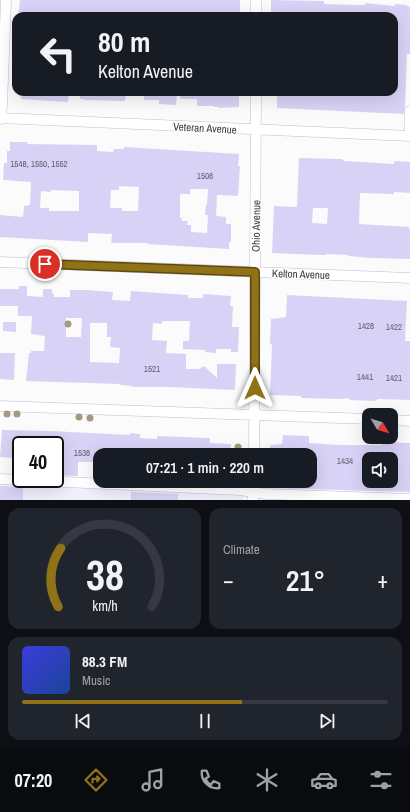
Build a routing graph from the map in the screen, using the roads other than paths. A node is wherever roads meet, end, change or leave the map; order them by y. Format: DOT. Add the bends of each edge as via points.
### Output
graph roads {
  1 [pos="6,0"];
  2 [pos="256,0"];
  3 [pos="256,12"];
  4 [pos="256,96"];
  5 [pos="410,111"];
  6 [pos="0,118"];
  7 [pos="256,130"];
  8 [pos="410,136"];
  9 [pos="0,262"];
  10 [pos="255,272"];
  11 [pos="410,278"];
  12 [pos="0,406"];
  13 [pos="254,415"];
  14 [pos="362,419"];
  15 [pos="398,420"];
  16 [pos="410,421"];
  17 [pos="254,448"];
  18 [pos="0,479"];
  19 [pos="253,496"];
  20 [pos="410,499"];
  1 -- 6 [label="street"];
  2 -- 3 [label="street"];
  4 -- 7 [label="street, Ohio Avenue"];
  5 -- 8 [label="street"];
  6 -- 7 [label="street, Veteran Avenue"];
  7 -- 8 [label="street, Veteran Avenue"];
  7 -- 10 [label="street, Ohio Avenue"];
  9 -- 10 [label="street, Kelton Avenue"];
  10 -- 11 [label="street, Kelton Avenue"];
  10 -- 13 [label="street, Ohio Avenue"];
  12 -- 13 [label="street"];
  13 -- 14 [label="street"];
  13 -- 17 [label="street, Ohio Avenue"];
  15 -- 16 [label="street"];
  18 -- 19 [label="street" via="225,489"];
  19 -- 20 [label="street" via="264,494"];
}
